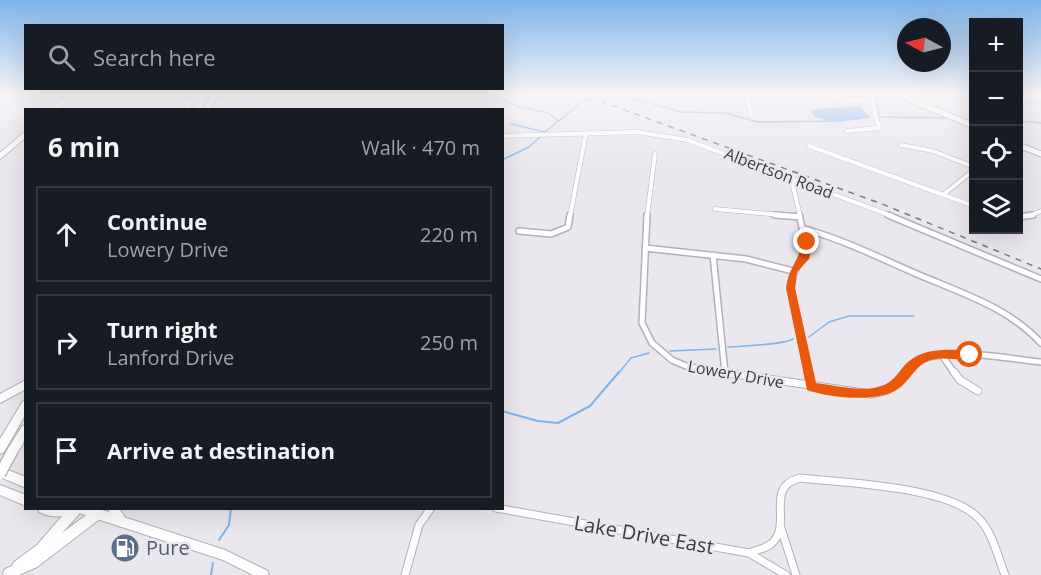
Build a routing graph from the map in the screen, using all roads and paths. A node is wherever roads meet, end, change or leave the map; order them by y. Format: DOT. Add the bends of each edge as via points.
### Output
graph roads {
  1 [pos="876,120"];
  2 [pos="847,131"];
  3 [pos="586,133"];
  4 [pos="24,136"];
  5 [pos="504,136"];
  6 [pos="902,145"];
  7 [pos="809,146"];
  8 [pos="1023,147"];
  9 [pos="655,154"];
  10 [pos="1041,154"];
  11 [pos="0,156"];
  12 [pos="969,167"];
  13 [pos="969,173"];
  14 [pos="791,177"];
  15 [pos="944,194"];
  16 [pos="969,204"];
  17 [pos="716,209"];
  18 [pos="1041,211"];
  19 [pos="801,217"];
  20 [pos="1023,217"];
  21 [pos="805,229"];
  22 [pos="519,231"];
  23 [pos="645,248"];
  24 [pos="713,255"];
  25 [pos="793,271"];
  26 [pos="1041,279"];
  27 [pos="1041,343"];
  28 [pos="941,354"];
  29 [pos="1041,362"];
  30 [pos="725,373"];
  31 [pos="24,385"];
  32 [pos="811,387"];
  33 [pos="978,391"];
  34 [pos="0,399"];
  35 [pos="24,407"];
  36 [pos="24,432"];
  37 [pos="1,447"];
  38 [pos="0,473"];
  39 [pos="24,482"];
  40 [pos="0,490"];
  41 [pos="24,500"];
  42 [pos="504,509"];
  43 [pos="47,510"];
  44 [pos="64,510"];
  45 [pos="75,510"];
  46 [pos="84,510"];
  47 [pos="114,510"];
  48 [pos="430,510"];
  49 [pos="97,514"];
  50 [pos="122,521"];
  51 [pos="780,522"];
  52 [pos="749,553"];
  53 [pos="7,574"];
  54 [pos="264,575"];
  55 [pos="405,575"];
  56 [pos="786,575"];
  57 [pos="796,575"];
  58 [pos="1005,575"];
  1 -- 2 [label="street" via="879,128"];
  3 -- 5 [label="street, Albertson Road"];
  3 -- 14 [label="street, Albertson Road" via="669,135"];
  3 -- 22 [label="street" via="568,226 552,234"];
  4 -- 11 [label="street"];
  6 -- 12 [label="street" via="925,148"];
  7 -- 15 [label="street"];
  8 -- 10 [label="street"];
  9 -- 23 [label="street, Lowery Drive"];
  13 -- 15 [label="street"];
  14 -- 19 [label="street"];
  14 -- 26 [label="street, Albertson Road"];
  15 -- 16 [label="street"];
  17 -- 19 [label="street"];
  18 -- 20 [label="street"];
  19 -- 21 [label="street"];
  21 -- 25 [label="street" via="806,253"];
  21 -- 27 [label="street" via="994,308 1025,327"];
  23 -- 24 [label="street"];
  23 -- 30 [label="street, Lowery Drive" via="641,315 648,338 679,364"];
  24 -- 25 [label="street" via="761,261"];
  24 -- 30 [label="street"];
  25 -- 32 [label="street" via="790,288"];
  28 -- 29 [label="street, Lowery Drive"];
  28 -- 32 [label="street, Lowery Drive" via="918,360 896,386 879,392"];
  28 -- 33 [label="street" via="960,380"];
  30 -- 32 [label="street, Lowery Drive"];
  31 -- 34 [label="main road"];
  35 -- 37 [label="main road"];
  36 -- 38 [label="main road, bridge"];
  38 -- 39 [label="main road"];
  40 -- 41 [label="main road"];
  42 -- 52 [label="street, Lake Drive East"];
  43 -- 44 [label="main road"];
  45 -- 53 [label="main road" via="41,549"];
  46 -- 49 [label="main road"];
  47 -- 50 [label="main road"];
  48 -- 55 [label="street" via="419,525"];
  49 -- 50 [label="main road"];
  49 -- 53 [label="main road" via="33,563"];
  50 -- 54 [label="main road" via="225,555"];
  51 -- 52 [label="street" via="772,543"];
  51 -- 57 [label="street"];
  51 -- 58 [label="street" via="780,495 793,478 936,497 959,504 976,515 991,539"];
  52 -- 56 [label="street, Lake Drive East"];
}
